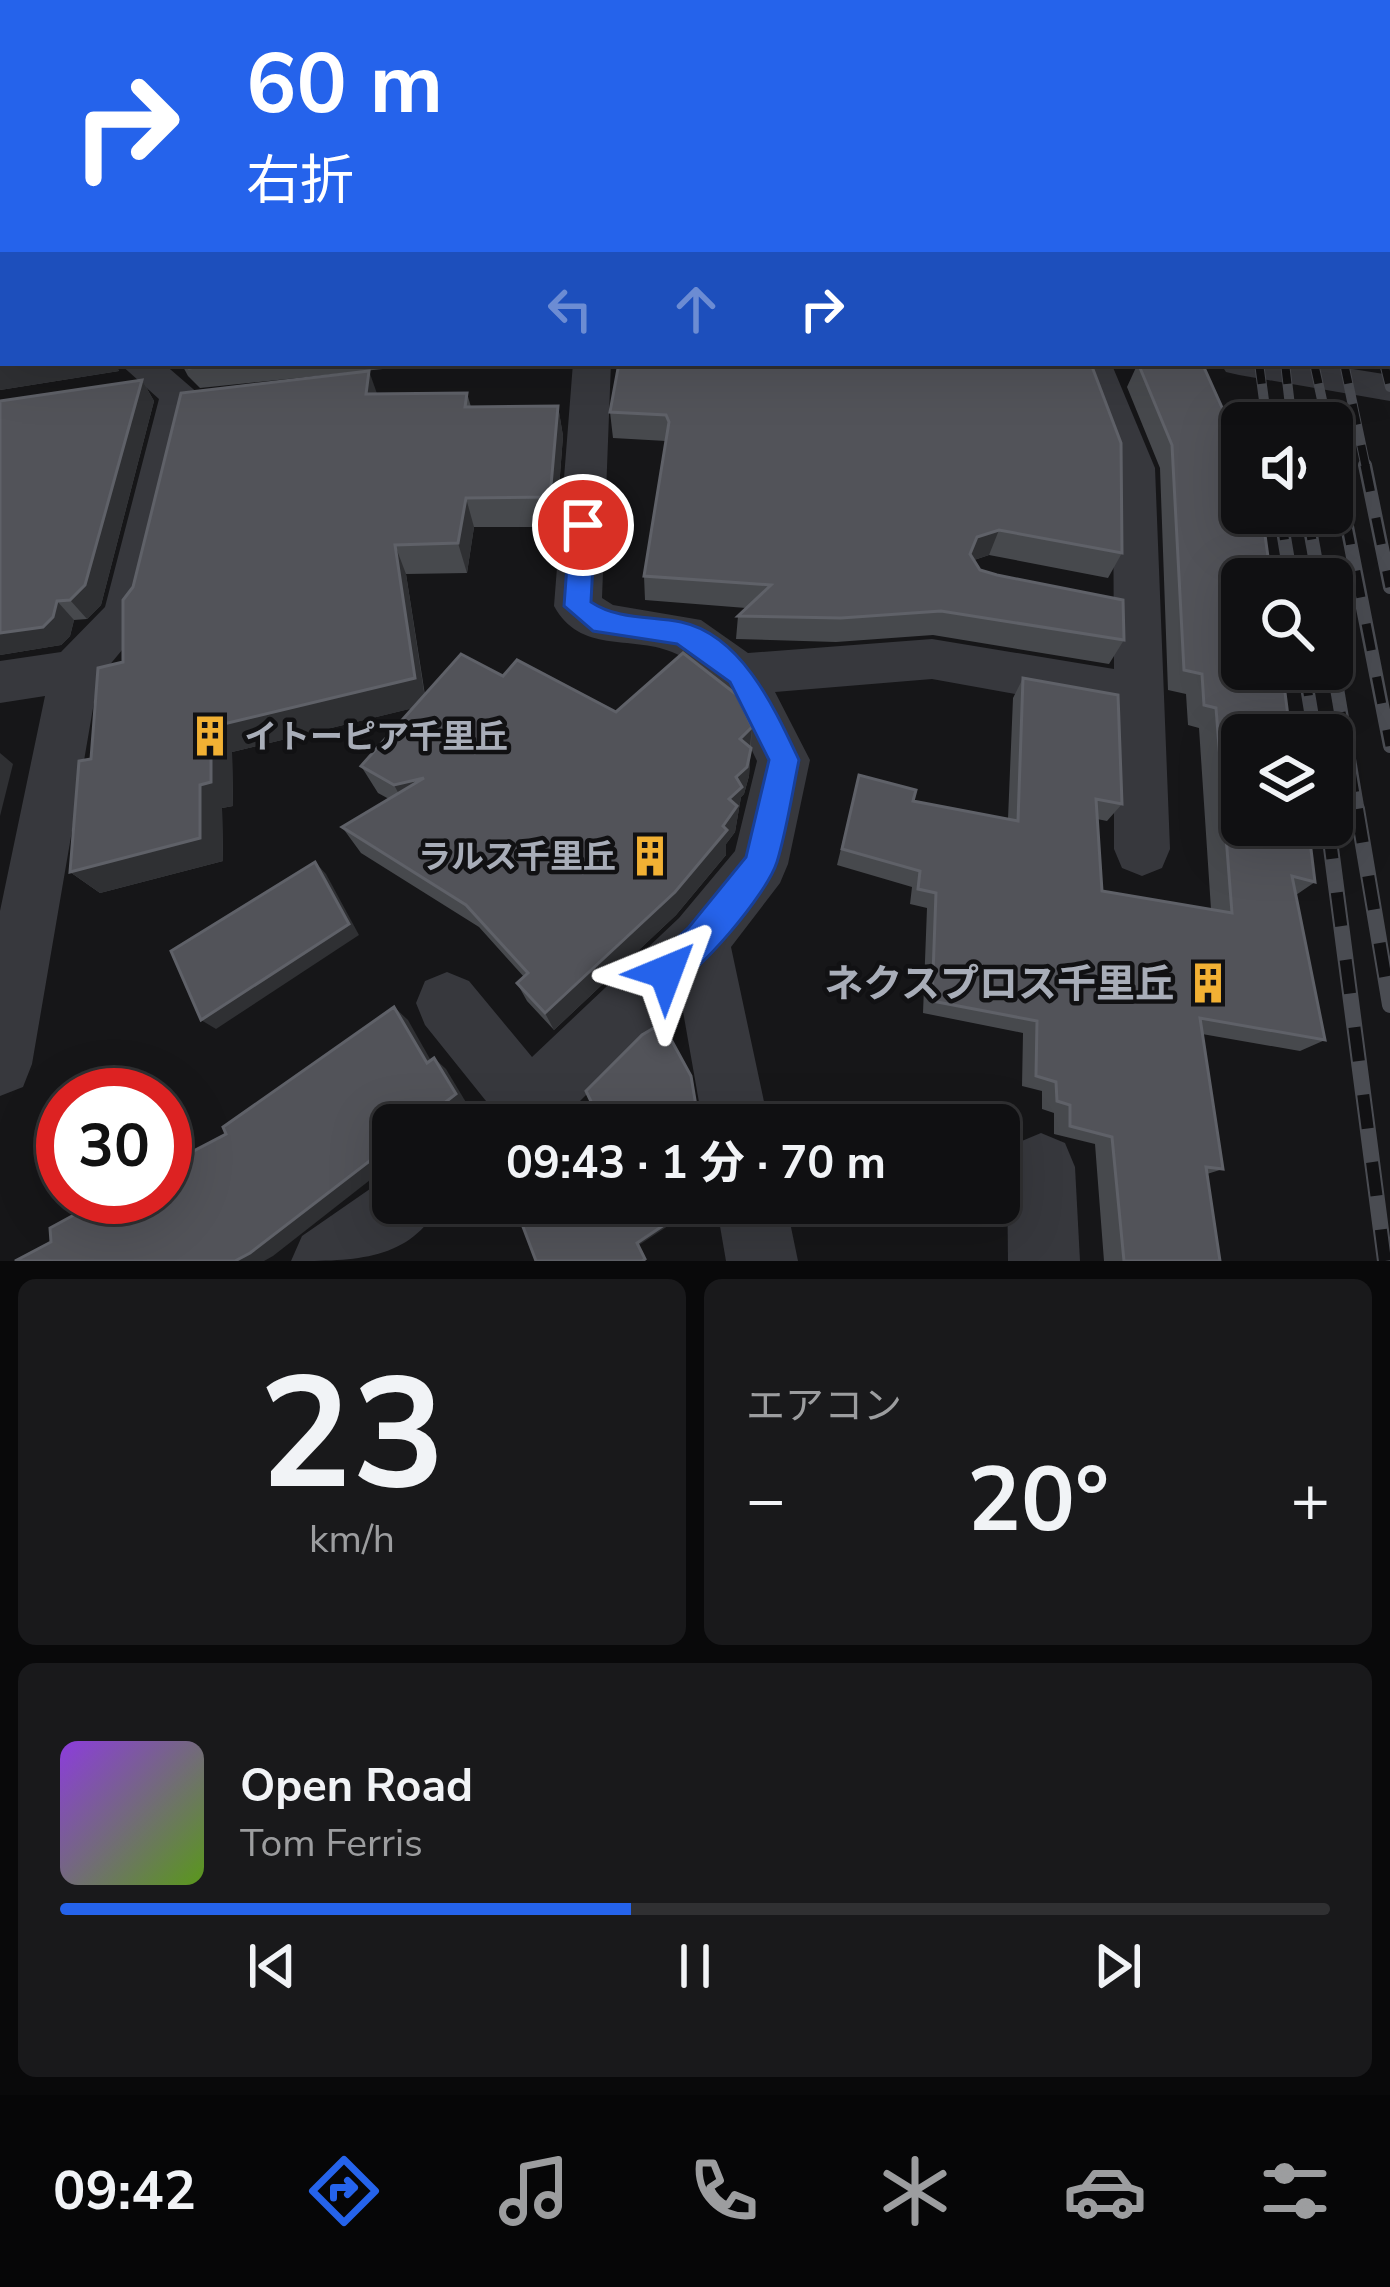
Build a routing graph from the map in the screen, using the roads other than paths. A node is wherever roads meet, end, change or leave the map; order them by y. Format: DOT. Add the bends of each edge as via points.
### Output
graph roads {
  1 [pos="592,366"];
  2 [pos="1257,366"];
  3 [pos="1100,371"];
  4 [pos="162,385"];
  5 [pos="1390,388"];
  6 [pos="74,670"];
  7 [pos="740,674"];
  8 [pos="0,682"];
  9 [pos="1139,695"];
  10 [pos="1142,849"];
  11 [pos="700,939"];
  12 [pos="447,1004"];
  13 [pos="0,1064"];
  14 [pos="512,1104"];
  15 [pos="530,1104"];
  16 [pos="732,1104"];
  17 [pos="1041,1167"];
  18 [pos="377,1224"];
  19 [pos="755,1224"];
  20 [pos="328,1261"];
  21 [pos="762,1261"];
  22 [pos="1045,1261"];
  1 -- 7 [label="street" via="578,606 602,623 684,634"];
  2 -- 5 [label="street"];
  3 -- 9 [label="street" via="1134,468 1114,602"];
  4 -- 6 [label="street" via="127,615"];
  6 -- 8 [label="street"];
  6 -- 13 [label="street"];
  7 -- 9 [label="street" via="932,659"];
  7 -- 11 [label="street" via="784,760 760,864"];
  9 -- 10 [label="street"];
  11 -- 15 [label="street"];
  11 -- 16 [label="street"];
  12 -- 14 [label="street"];
  17 -- 22 [label="street"];
  18 -- 20 [label="street"];
  19 -- 21 [label="street"];
}
